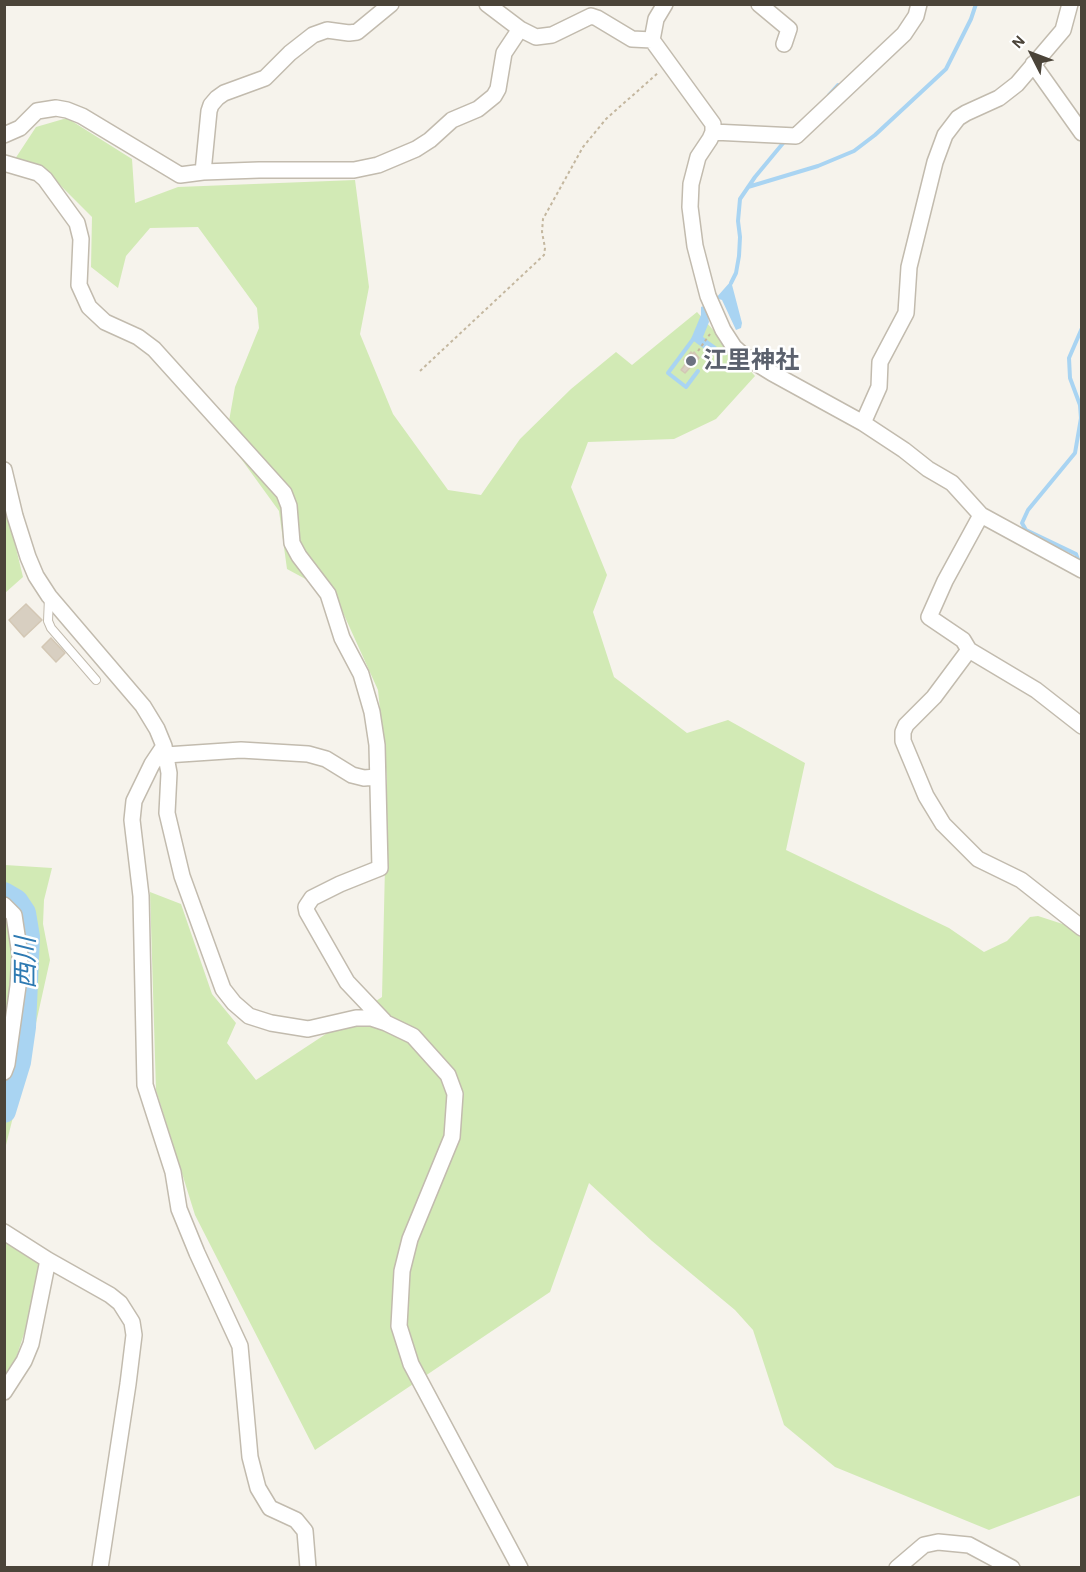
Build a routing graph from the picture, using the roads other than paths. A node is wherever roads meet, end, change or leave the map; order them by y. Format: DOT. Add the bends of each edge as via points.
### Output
graph roads {
  1 [pos="391,4"];
  2 [pos="487,4"];
  3 [pos="665,4"];
  4 [pos="919,4"];
  5 [pos="1070,4"];
  6 [pos="762,5"];
  7 [pos="520,29"];
  8 [pos="652,40"];
  9 [pos="784,44"];
  10 [pos="1033,64"];
  11 [pos="713,132"];
  12 [pos="1082,134"];
  13 [pos="4,135"];
  14 [pos="4,164"];
  15 [pos="203,172"];
  16 [pos="863,423"];
  17 [pos="4,470"];
  18 [pos="981,515"];
  19 [pos="1081,570"];
  20 [pos="49,596"];
  21 [pos="969,650"];
  22 [pos="96,680"];
  23 [pos="1082,726"];
  24 [pos="165,750"];
  25 [pos="377,777"];
  26 [pos="4,905"];
  27 [pos="1082,928"];
  28 [pos="386,1023"];
  29 [pos="4,1072"];
  30 [pos="4,1232"];
  31 [pos="48,1260"];
  32 [pos="4,1392"];
  33 [pos="100,1568"];
  34 [pos="308,1568"];
  35 [pos="520,1568"];
  36 [pos="897,1568"];
  37 [pos="1012,1568"];
  1 -- 15 [label="street" via="357,32 327,30 313,35 265,78 217,98 209,111"];
  2 -- 7 [label="street"];
  3 -- 8 [label="street" via="656,19"];
  4 -- 11 [label="street" via="904,34 796,136"];
  5 -- 10 [label="street" via="1063,30"];
  6 -- 9 [label="street" via="789,29"];
  7 -- 8 [label="street" via="544,38 591,16 632,39"];
  7 -- 15 [label="street" via="504,53 494,96 478,109 452,120 416,148 378,165 354,170"];
  8 -- 11 [label="street" via="713,124"];
  10 -- 12 [label="street"];
  10 -- 16 [label="street" via="1009,92 966,113 945,135 934,162 909,267 906,312 880,362 879,387"];
  11 -- 16 [label="street" via="698,157 690,207 708,296 723,330 743,355"];
  13 -- 15 [label="street" via="20,128 37,111 67,110 180,175"];
  14 -- 25 [label="street" via="38,173 76,223 81,239 79,285 89,307 105,322 138,337 154,350 284,493 292,543 328,594 342,638 361,674 372,712"];
  16 -- 18 [label="street" via="952,483"];
  17 -- 20 [label="street" via="28,557"];
  18 -- 19 [label="street"];
  18 -- 21 [label="street" via="928,617 963,640"];
  20 -- 22 [label="lane" via="51,628"];
  20 -- 24 [label="street" via="142,706"];
  21 -- 23 [label="street" via="1036,690"];
  21 -- 27 [label="street" via="934,697 906,724 903,741 926,796 943,824 978,860 1021,880"];
  24 -- 25 [label="street" via="308,754 364,778"];
  24 -- 28 [label="street" via="169,773 167,813 182,876 223,989 234,1003 249,1016 308,1029 356,1018"];
  24 -- 34 [label="street" via="152,764 134,801 132,820 141,896 145,1085 173,1172 179,1209 240,1346 250,1457 258,1488 270,1508 296,1520 305,1531"];
  25 -- 28 [label="street" via="380,868 312,898 306,907 347,982"];
  26 -- 29 [label="street" via="14,915 20,956"];
  28 -- 35 [label="street" via="413,1036 448,1076 454,1094 452,1137 410,1239 402,1271 399,1326 411,1364"];
  30 -- 31 [label="street"];
  31 -- 32 [label="street" via="31,1344"];
  31 -- 33 [label="street" via="110,1295 132,1322 128,1383"];
  36 -- 37 [label="street" via="924,1545 938,1542 969,1545"];
}
